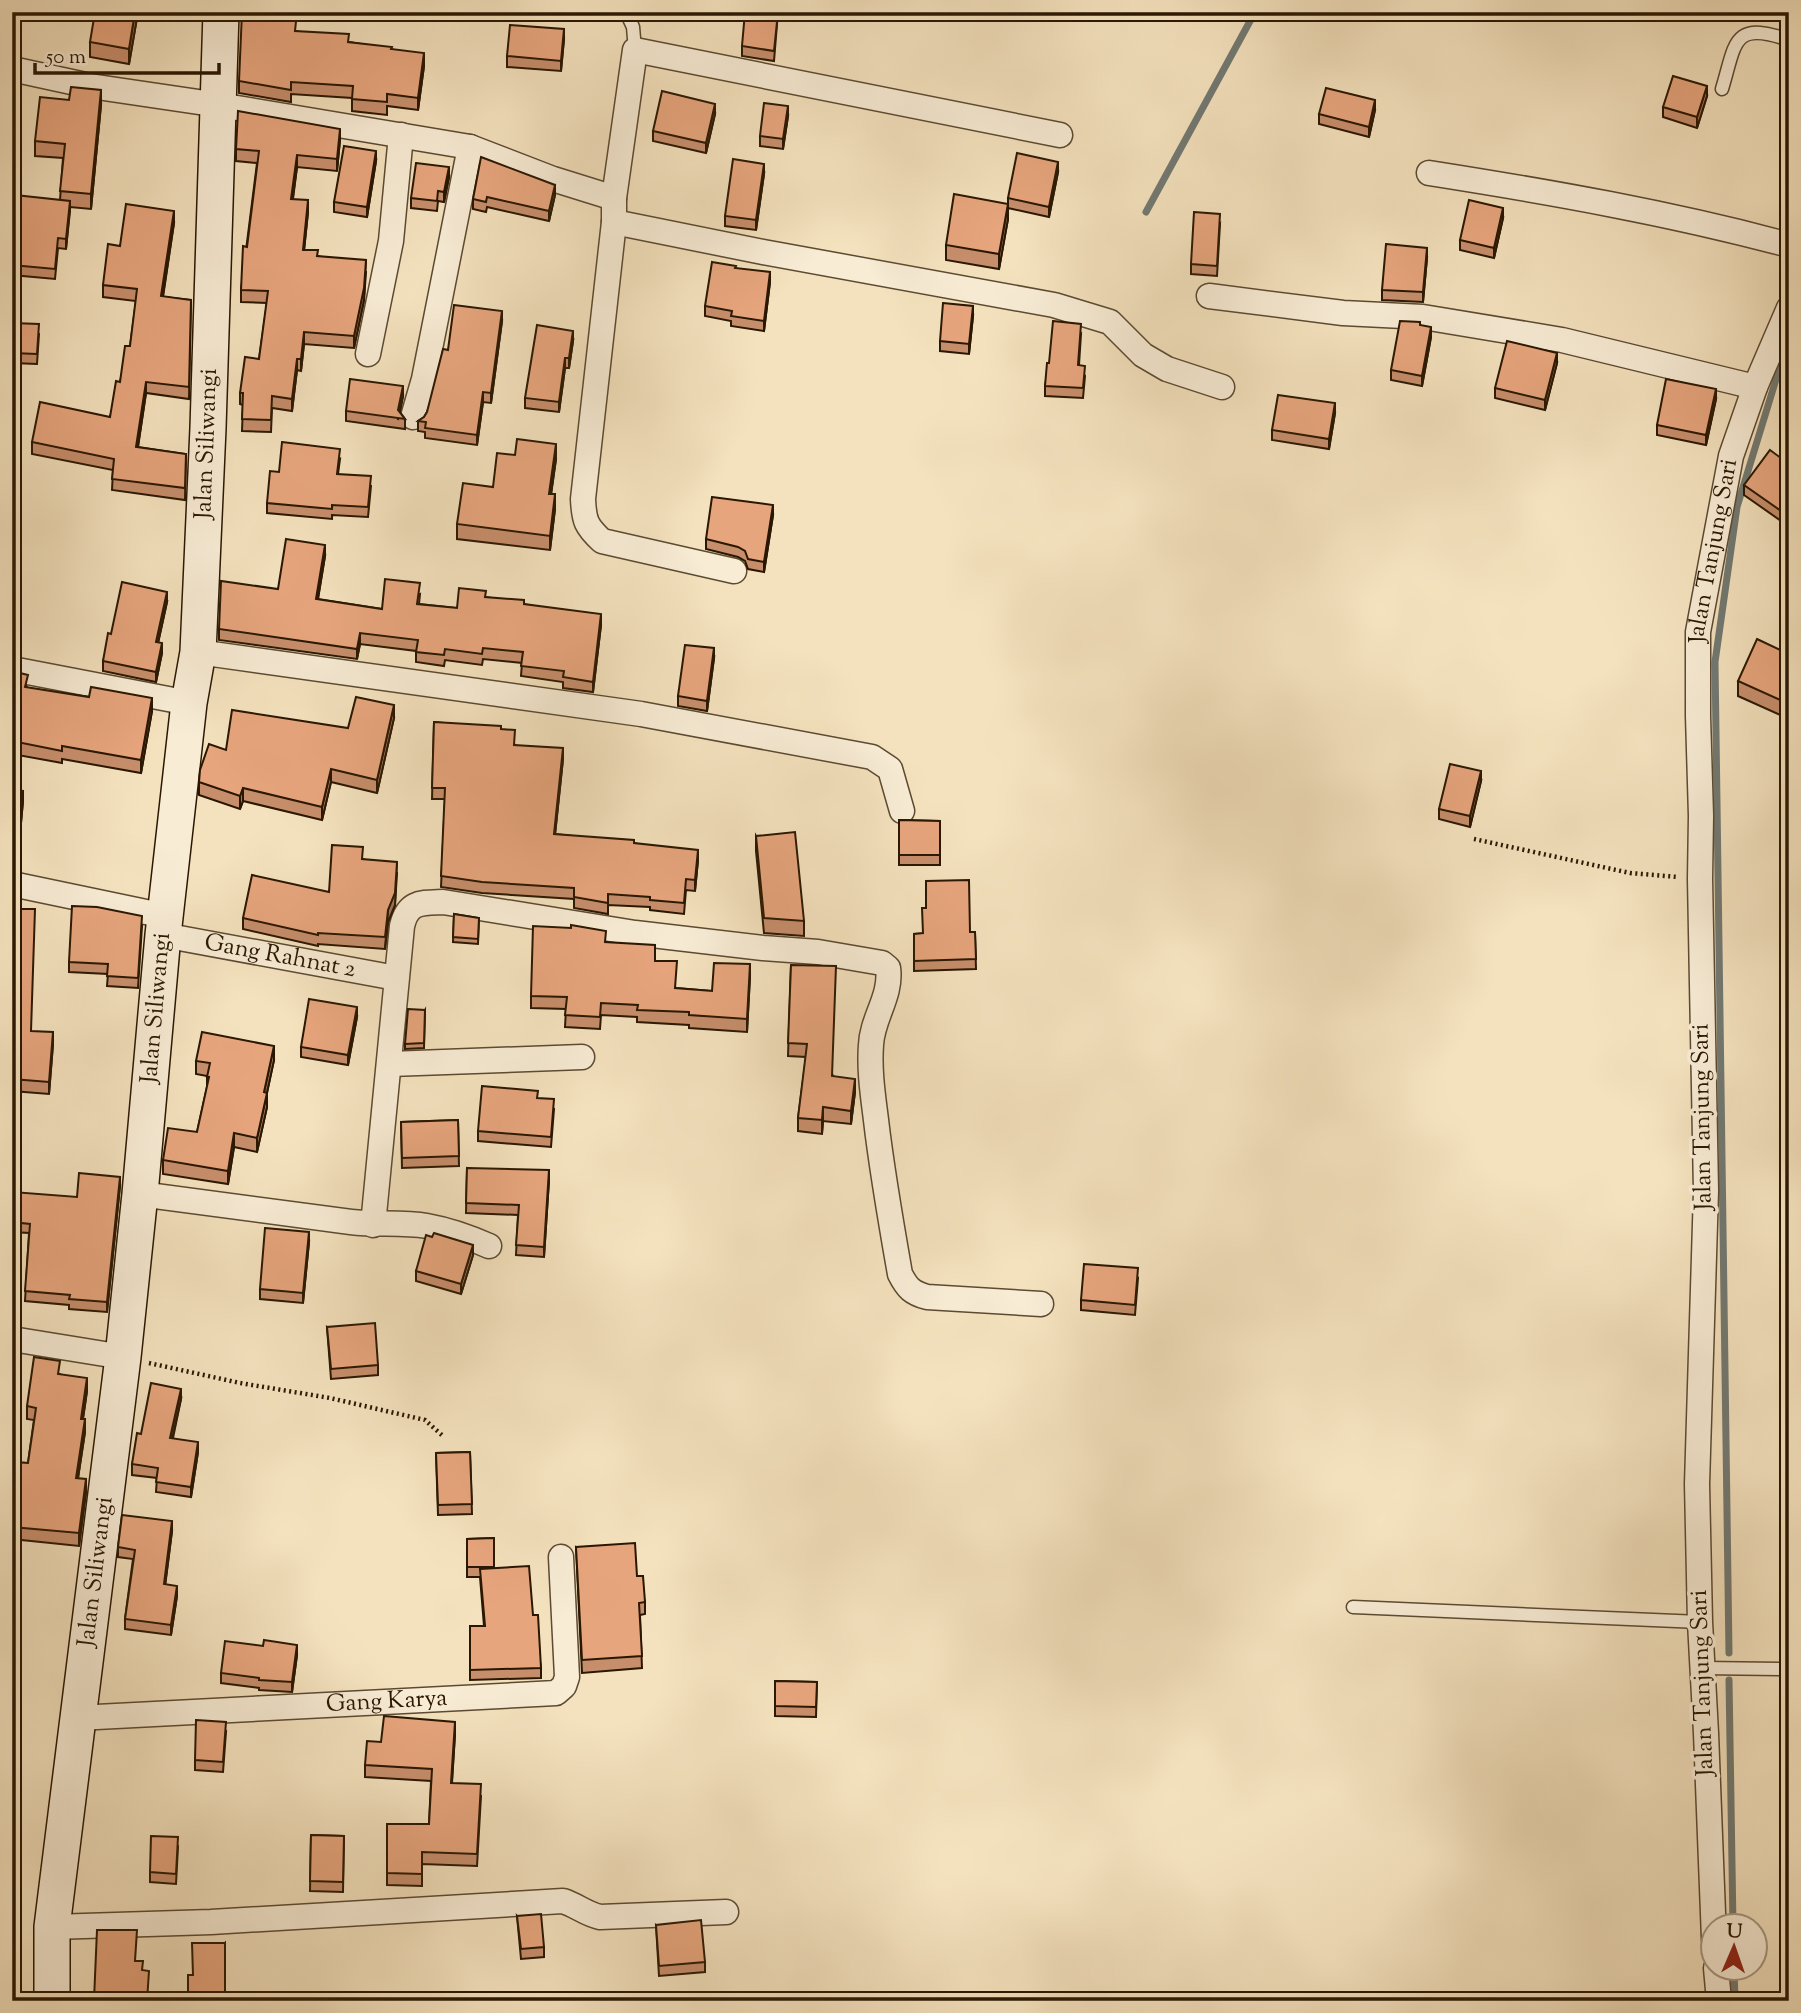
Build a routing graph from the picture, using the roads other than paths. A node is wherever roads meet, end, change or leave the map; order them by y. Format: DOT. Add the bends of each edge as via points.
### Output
graph roads {
  1 [pos="221,12"];
  2 [pos="626,12"];
  3 [pos="1789,40"];
  4 [pos="635,50"];
  5 [pos="12,69"];
  6 [pos="1722,89"];
  7 [pos="219,105"];
  8 [pos="401,135"];
  9 [pos="1060,135"];
  10 [pos="470,148"];
  11 [pos="1429,173"];
  12 [pos="614,210"];
  13 [pos="1789,245"];
  14 [pos="1209,296"];
  15 [pos="1789,308"];
  16 [pos="368,354"];
  17 [pos="1222,387"];
  18 [pos="1755,387"];
  19 [pos="413,417"];
  20 [pos="734,571"];
  21 [pos="198,652"];
  22 [pos="12,669"];
  23 [pos="190,703"];
  24 [pos="902,811"];
  25 [pos="12,884"];
  26 [pos="164,925"];
  27 [pos="396,978"];
  28 [pos="582,1057"];
  29 [pos="390,1064"];
  30 [pos="140,1194"];
  31 [pos="373,1225"];
  32 [pos="489,1246"];
  33 [pos="1041,1304"];
  34 [pos="12,1339"];
  35 [pos="122,1357"];
  36 [pos="561,1557"];
  37 [pos="1353,1607"];
  38 [pos="1700,1622"];
  39 [pos="1702,1668"];
  40 [pos="1789,1669"];
  41 [pos="76,1718"];
  42 [pos="726,1912"];
  43 [pos="1712,1912"];
  44 [pos="52,1927"];
  45 [pos="1717,1982"];
  46 [pos="52,2001"];
  47 [pos="1719,2001"];
  1 -- 7 [label="street, Jalan Siliwangi"];
  2 -- 4 [label="lane"];
  3 -- 6 [label="lane" via="1744,34 1736,41"];
  4 -- 9 [label="street"];
  4 -- 12 [label="street"];
  5 -- 7 [label="street"];
  7 -- 8 [label="street"];
  7 -- 21 [label="street, Jalan Siliwangi"];
  8 -- 10 [label="street"];
  8 -- 16 [label="street" via="391,241"];
  10 -- 12 [label="street" via="554,179"];
  10 -- 19 [label="street"];
  11 -- 13 [label="street" via="1716,225"];
  12 -- 17 [label="street" via="763,253 1081,312 1110,322 1143,355 1167,369"];
  12 -- 20 [label="street" via="584,518 602,541"];
  14 -- 18 [label="street" via="1343,313 1423,317 1563,340"];
  15 -- 18 [label="street, Jalan Tanjung Sari"];
  18 -- 38 [label="street, Jalan Tanjung Sari" via="1731,456 1698,632 1706,1191 1697,1484"];
  21 -- 23 [label="street, Jalan Siliwangi"];
  21 -- 24 [label="street" via="641,714 872,757 890,769"];
  22 -- 23 [label="street"];
  23 -- 26 [label="street, Jalan Siliwangi"];
  25 -- 26 [label="street, Gang Rahnat 2"];
  26 -- 27 [label="street, Gang Rahnat 2"];
  26 -- 30 [label="street, Jalan Siliwangi"];
  27 -- 29 [label="street"];
  27 -- 33 [label="street" via="405,914 414,906 443,902 635,933 881,963 890,978 874,1025 871,1080 900,1274 914,1293 927,1297"];
  28 -- 29 [label="street"];
  29 -- 31 [label="street"];
  30 -- 31 [label="street"];
  30 -- 35 [label="street, Jalan Siliwangi"];
  31 -- 32 [label="street" via="424,1226"];
  34 -- 35 [label="street"];
  35 -- 41 [label="street, Jalan Siliwangi"];
  36 -- 41 [label="street, Gang Karya" via="567,1677 556,1693"];
  37 -- 38 [label="lane"];
  38 -- 39 [label="street, Jalan Tanjung Sari"];
  39 -- 40 [label="lane"];
  39 -- 43 [label="street, Jalan Tanjung Sari"];
  41 -- 44 [label="street, Jalan Siliwangi"];
  42 -- 44 [label="street" via="600,1917 563,1901"];
  44 -- 46 [label="street, Jalan Siliwangi"];
  45 -- 47 [label="street"];
}
